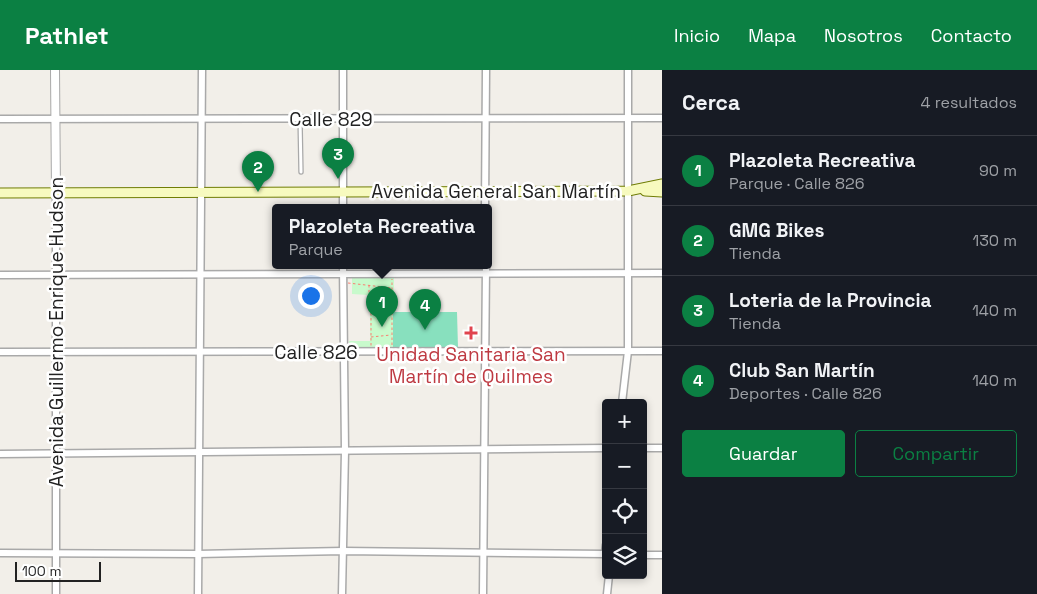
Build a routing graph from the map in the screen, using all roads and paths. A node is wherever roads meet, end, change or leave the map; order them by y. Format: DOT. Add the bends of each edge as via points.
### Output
graph roads {
  1 [pos="55,70"];
  2 [pos="202,70"];
  3 [pos="343,70"];
  4 [pos="486,70"];
  5 [pos="628,70"];
  6 [pos="628,118"];
  7 [pos="662,118"];
  8 [pos="0,119"];
  9 [pos="55,119"];
  10 [pos="202,119"];
  11 [pos="300,119"];
  12 [pos="344,119"];
  13 [pos="485,119"];
  14 [pos="301,172"];
  15 [pos="662,184"];
  16 [pos="485,191"];
  17 [pos="628,191"];
  18 [pos="56,192"];
  19 [pos="201,192"];
  20 [pos="343,192"];
  21 [pos="662,192"];
  22 [pos="0,193"];
  23 [pos="343,204"];
  24 [pos="486,204"];
  25 [pos="343,269"];
  26 [pos="486,269"];
  27 [pos="486,273"];
  28 [pos="628,273"];
  29 [pos="662,273"];
  30 [pos="56,274"];
  31 [pos="201,274"];
  32 [pos="343,274"];
  33 [pos="392,274"];
  34 [pos="0,275"];
  35 [pos="344,282"];
  36 [pos="369,285"];
  37 [pos="392,288"];
  38 [pos="371,308"];
  39 [pos="392,312"];
  40 [pos="392,334"];
  41 [pos="371,337"];
  42 [pos="201,351"];
  43 [pos="486,351"];
  44 [pos="0,352"];
  45 [pos="55,352"];
  46 [pos="344,352"];
  47 [pos="371,352"];
  48 [pos="392,352"];
  49 [pos="628,352"];
  50 [pos="662,352"];
  51 [pos="622,399"];
  52 [pos="602,448"];
  53 [pos="647,448"];
  54 [pos="662,448"];
  55 [pos="486,450"];
  56 [pos="345,452"];
  57 [pos="200,453"];
  58 [pos="0,454"];
  59 [pos="56,455"];
  60 [pos="343,551"];
  61 [pos="0,553"];
  62 [pos="56,553"];
  63 [pos="483,553"];
  64 [pos="198,554"];
  65 [pos="602,554"];
  66 [pos="647,555"];
  67 [pos="662,555"];
  68 [pos="609,579"];
  69 [pos="56,594"];
  70 [pos="198,594"];
  71 [pos="342,594"];
  72 [pos="483,594"];
  73 [pos="607,594"];
  1 -- 9 [label="street, Avenida Guillermo Enrique Hudson"];
  2 -- 10 [label="street"];
  3 -- 12 [label="street"];
  4 -- 13 [label="street"];
  5 -- 6 [label="street"];
  6 -- 7 [label="street, Calle 829"];
  6 -- 13 [label="street, Calle 829"];
  6 -- 17 [label="street"];
  8 -- 9 [label="street, Calle 829"];
  9 -- 10 [label="street, Calle 829"];
  9 -- 18 [label="street, Avenida Guillermo Enrique Hudson"];
  10 -- 11 [label="street, Calle 829"];
  10 -- 19 [label="street"];
  11 -- 12 [label="street, Calle 829"];
  11 -- 14 [label="lane"];
  12 -- 13 [label="street, Calle 829"];
  12 -- 20 [label="street"];
  13 -- 16 [label="street"];
  15 -- 17 [label="main road, Avenida General San Martín"];
  16 -- 17 [label="main road, Avenida General San Martín"];
  16 -- 20 [label="main road, Avenida General San Martín"];
  16 -- 24 [label="street"];
  17 -- 21 [label="main road"];
  17 -- 28 [label="street"];
  18 -- 19 [label="main road, Avenida General San Martín"];
  18 -- 22 [label="main road, Avenida General San Martín"];
  18 -- 30 [label="street, Avenida Guillermo Enrique Hudson"];
  19 -- 20 [label="main road, Avenida General San Martín"];
  19 -- 31 [label="street"];
  20 -- 23 [label="street"];
  25 -- 32 [label="street"];
  26 -- 27 [label="street"];
  27 -- 28 [label="street"];
  27 -- 33 [label="street"];
  27 -- 43 [label="street"];
  28 -- 29 [label="street"];
  28 -- 49 [label="street"];
  30 -- 31 [label="street"];
  30 -- 34 [label="street"];
  30 -- 45 [label="street, Avenida Guillermo Enrique Hudson"];
  31 -- 32 [label="street"];
  31 -- 42 [label="street"];
  32 -- 33 [label="street"];
  32 -- 35 [label="street"];
  33 -- 37 [label="path"];
  35 -- 36 [label="path"];
  35 -- 46 [label="street"];
  36 -- 37 [label="path"];
  36 -- 38 [label="path"];
  37 -- 39 [label="path"];
  38 -- 39 [label="path"];
  38 -- 41 [label="path"];
  39 -- 40 [label="path"];
  40 -- 41 [label="path"];
  40 -- 48 [label="path"];
  41 -- 47 [label="path"];
  42 -- 45 [label="street, Calle 826"];
  42 -- 46 [label="street, Calle 826"];
  42 -- 57 [label="street"];
  43 -- 48 [label="street, Calle 826"];
  43 -- 49 [label="street, Calle 826"];
  43 -- 55 [label="street"];
  44 -- 45 [label="street, Calle 826"];
  45 -- 59 [label="street, Avenida Guillermo Enrique Hudson"];
  46 -- 47 [label="street, Calle 826"];
  46 -- 56 [label="street"];
  47 -- 48 [label="street, Calle 826"];
  49 -- 50 [label="street, Calle 826"];
  49 -- 51 [label="street"];
  52 -- 55 [label="street"];
  53 -- 54 [label="street"];
  55 -- 56 [label="street"];
  55 -- 63 [label="street"];
  56 -- 57 [label="street"];
  56 -- 60 [label="street"];
  57 -- 59 [label="street"];
  57 -- 64 [label="street"];
  58 -- 59 [label="street"];
  59 -- 62 [label="street, Avenida Guillermo Enrique Hudson"];
  60 -- 63 [label="street"];
  60 -- 64 [label="street"];
  60 -- 71 [label="street"];
  61 -- 62 [label="street"];
  62 -- 64 [label="street"];
  62 -- 69 [label="street, Avenida Guillermo Enrique Hudson"];
  63 -- 65 [label="street"];
  63 -- 72 [label="street"];
  64 -- 70 [label="street"];
  66 -- 67 [label="street"];
  68 -- 73 [label="street"];
}
